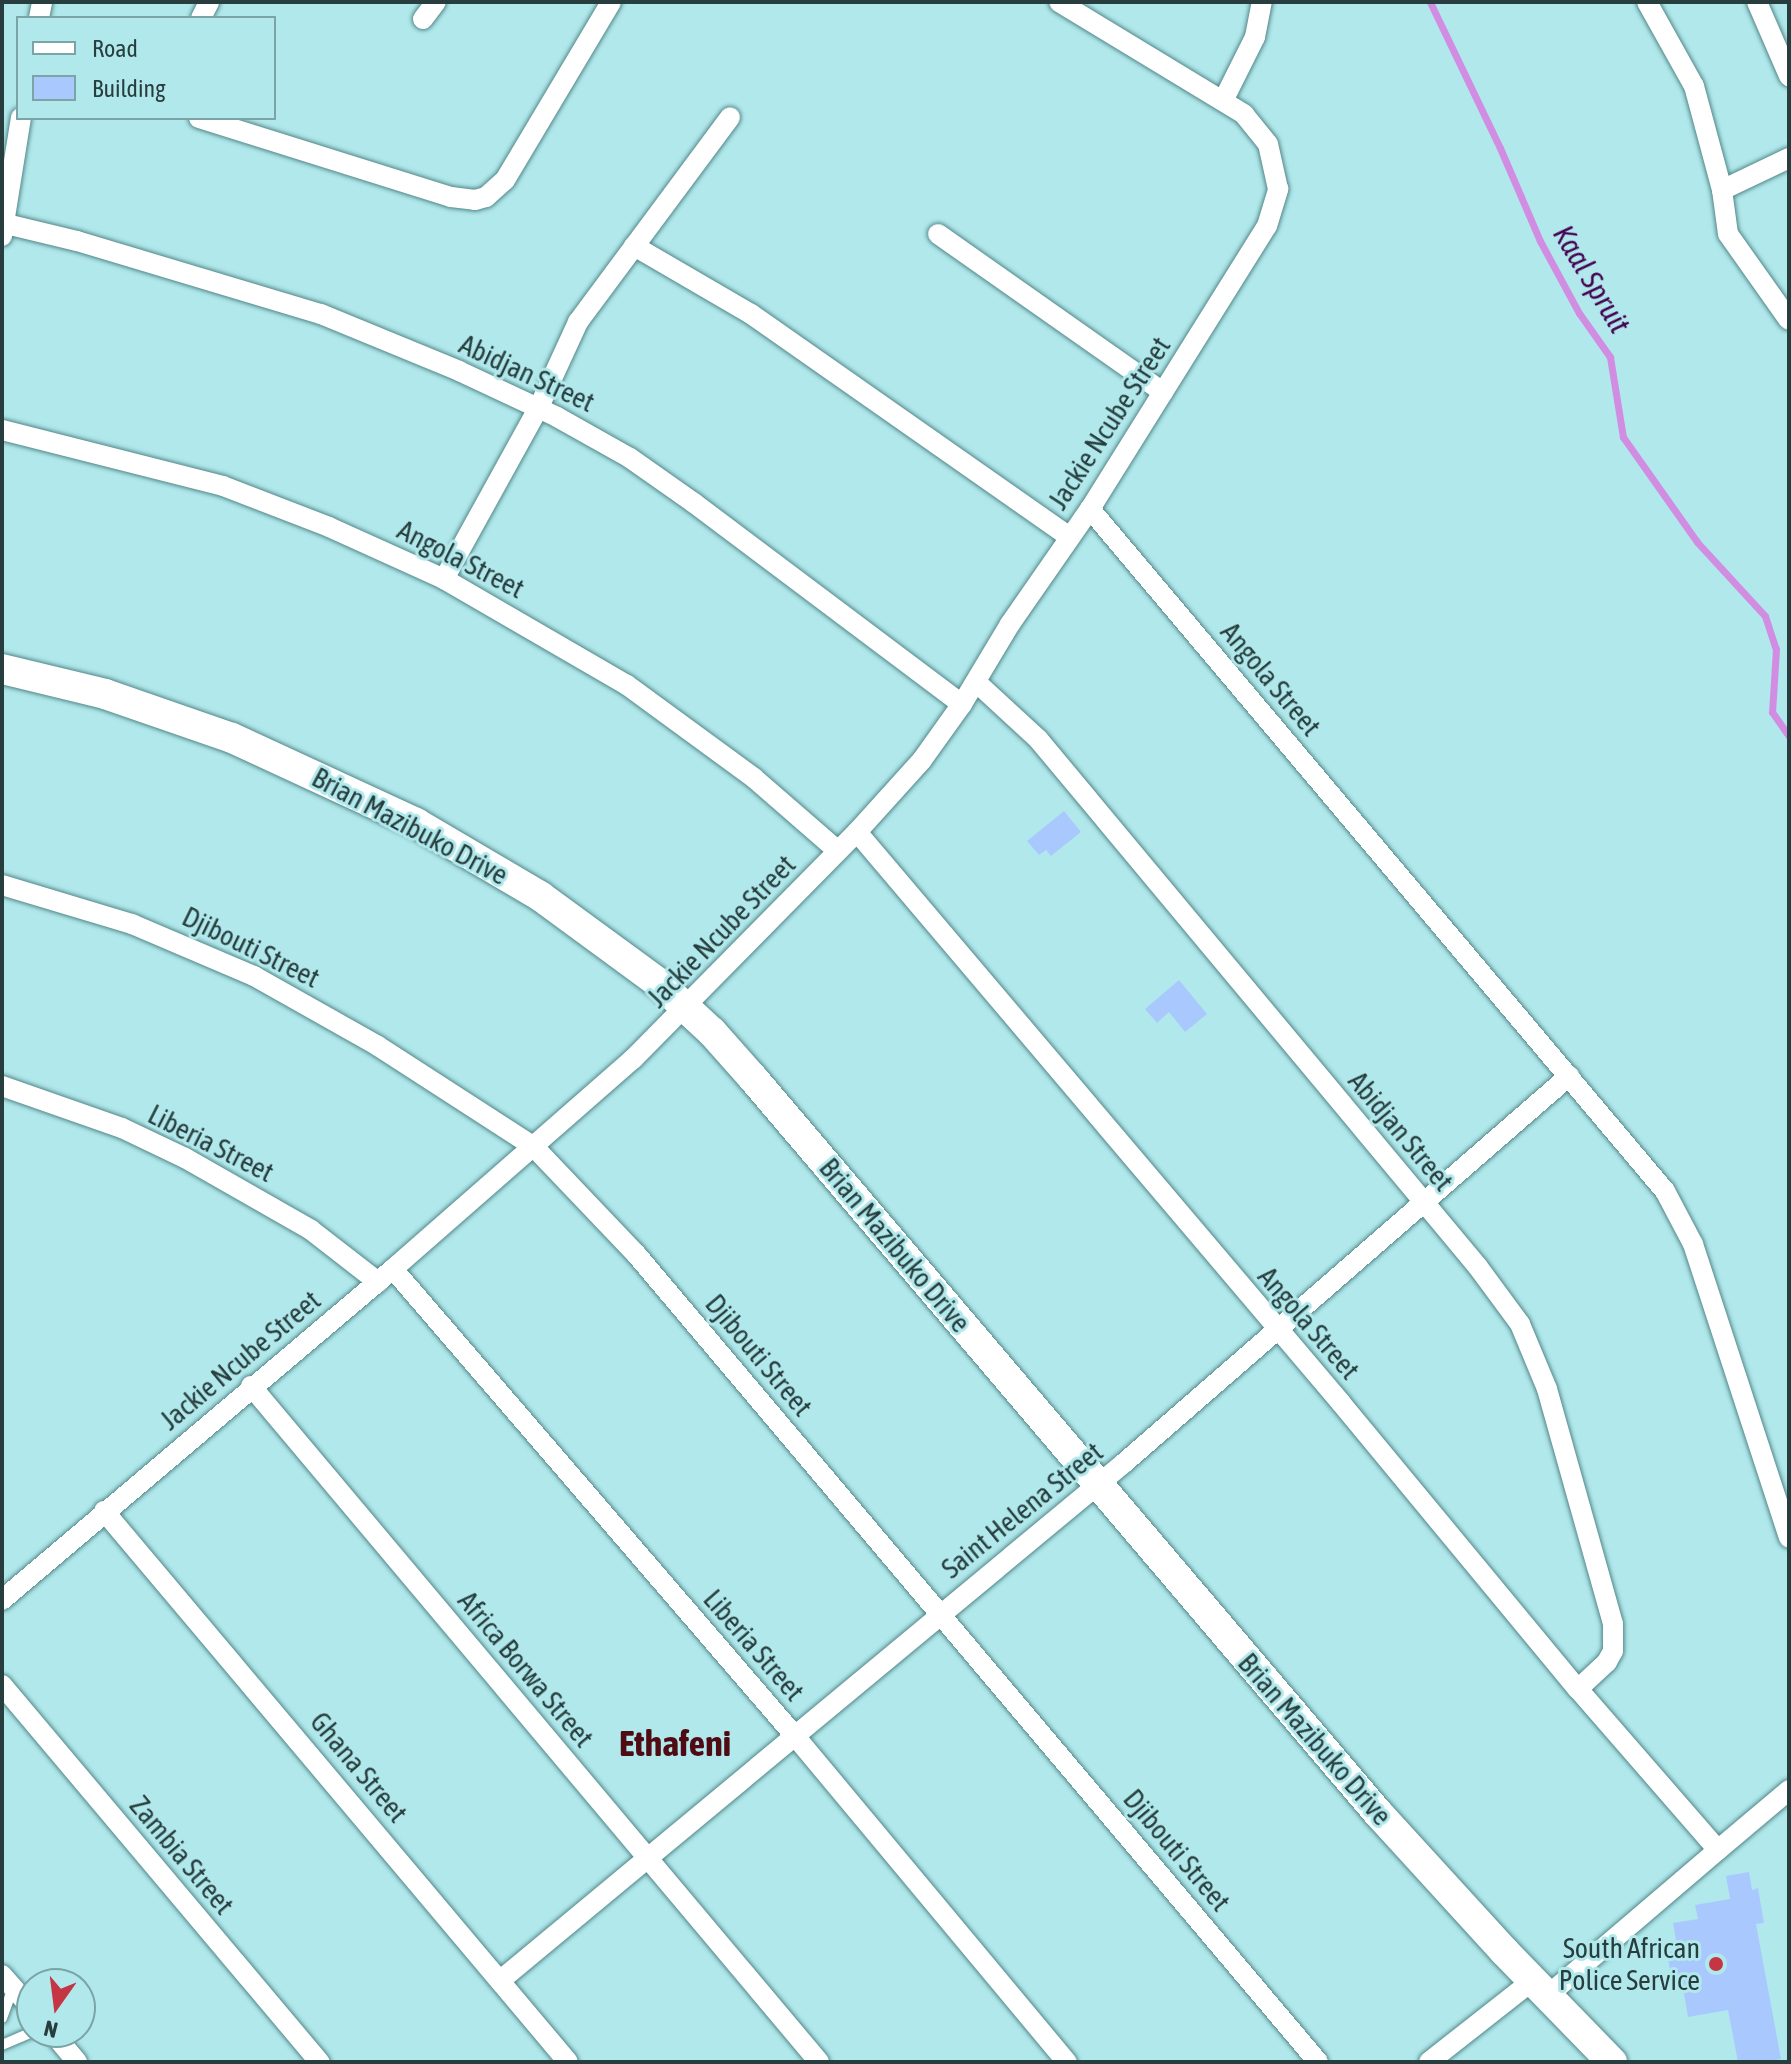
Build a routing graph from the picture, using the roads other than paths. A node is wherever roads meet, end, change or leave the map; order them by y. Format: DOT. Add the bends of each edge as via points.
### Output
graph roads {
  1 [pos="436,2"];
  2 [pos="611,2"];
  3 [pos="1059,2"];
  4 [pos="1262,2"];
  5 [pos="1647,2"];
  6 [pos="1760,3"];
  7 [pos="423,19"];
  8 [pos="1789,76"];
  9 [pos="1224,99"];
  10 [pos="730,117"];
  11 [pos="21,120"];
  12 [pos="205,120"];
  13 [pos="1789,158"];
  14 [pos="1722,190"];
  15 [pos="3,228"];
  16 [pos="938,234"];
  17 [pos="634,246"];
  18 [pos="1789,320"];
  19 [pos="1163,392"];
  20 [pos="538,409"];
  21 [pos="2,430"];
  22 [pos="1090,509"];
  23 [pos="1069,537"];
  24 [pos="444,579"];
  25 [pos="2,669"];
  26 [pos="976,682"];
  27 [pos="962,704"];
  28 [pos="857,832"];
  29 [pos="838,851"];
  30 [pos="2,885"];
  31 [pos="686,1008"];
  32 [pos="1569,1076"];
  33 [pos="2,1086"];
  34 [pos="534,1147"];
  35 [pos="1424,1202"];
  36 [pos="386,1276"];
  37 [pos="1277,1330"];
  38 [pos="251,1386"];
  39 [pos="1099,1484"];
  40 [pos="104,1511"];
  41 [pos="1789,1538"];
  42 [pos="2,1600"];
  43 [pos="940,1612"];
  44 [pos="2,1685"];
  45 [pos="1578,1689"];
  46 [pos="795,1736"];
  47 [pos="1789,1790"];
  48 [pos="1718,1850"];
  49 [pos="647,1858"];
  50 [pos="502,1979"];
  51 [pos="7,1981"];
  52 [pos="1539,1988"];
  53 [pos="2,2018"];
  54 [pos="319,2062"];
  55 [pos="568,2062"];
  56 [pos="819,2062"];
  57 [pos="1067,2062"];
  58 [pos="1318,2062"];
  59 [pos="1429,2062"];
  60 [pos="1612,2062"];
  1 -- 7 [label="street"];
  2 -- 12 [label="street" via="505,180 486,197 451,197"];
  3 -- 9 [label="street"];
  4 -- 9 [label="street" via="1255,37"];
  5 -- 14 [label="street" via="1694,86"];
  6 -- 8 [label="street"];
  9 -- 19 [label="street, Jackie Ncube Street" via="1268,144 1277,174 1275,207"];
  10 -- 17 [label="street"];
  11 -- 15 [label="street"];
  13 -- 14 [label="street"];
  14 -- 18 [label="street" via="1728,234"];
  15 -- 20 [label="street, Abidjan Street" via="77,241 321,314"];
  16 -- 19 [label="street"];
  17 -- 20 [label="street" via="578,322"];
  17 -- 23 [label="street" via="751,314"];
  19 -- 22 [label="street, Jackie Ncube Street"];
  20 -- 24 [label="street"];
  20 -- 27 [label="street, Abidjan Street" via="630,458"];
  21 -- 24 [label="street, Angola Street" via="223,486"];
  22 -- 23 [label="street, Jackie Ncube Street"];
  22 -- 32 [label="street, Angola Street"];
  23 -- 26 [label="street, Jackie Ncube Street"];
  24 -- 29 [label="street, Angola Street" via="627,685 754,778"];
  25 -- 31 [label="street, Brian Mazibuko Drive" via="105,694 232,738 416,823 540,896"];
  26 -- 27 [label="street, Jackie Ncube Street"];
  26 -- 35 [label="street, Abidjan Street" via="1038,739"];
  27 -- 28 [label="street, Jackie Ncube Street" via="922,760"];
  28 -- 29 [label="street, Jackie Ncube Street"];
  28 -- 37 [label="street, Angola Street"];
  29 -- 31 [label="street, Jackie Ncube Street"];
  30 -- 34 [label="street, Djibouti Street" via="132,924 254,976 378,1046"];
  31 -- 34 [label="street, Jackie Ncube Street"];
  31 -- 39 [label="street, Brian Mazibuko Drive" via="752,1077"];
  32 -- 35 [label="street, Saint Helena Street"];
  32 -- 41 [label="street, Angola Street" via="1640,1158 1682,1219"];
  33 -- 36 [label="street, Liberia Street" via="122,1128 196,1164"];
  34 -- 36 [label="street, Jackie Ncube Street"];
  34 -- 43 [label="street, Djibouti Street" via="628,1245"];
  35 -- 37 [label="street, Saint Helena Street"];
  35 -- 45 [label="street, Abidjan Street" via="1514,1315 1547,1389 1615,1637 1607,1662"];
  36 -- 38 [label="street, Jackie Ncube Street"];
  36 -- 46 [label="street, Liberia Street"];
  37 -- 39 [label="street, Saint Helena Street"];
  37 -- 45 [label="street, Angola Street"];
  38 -- 40 [label="street, Jackie Ncube Street"];
  38 -- 49 [label="street, Africa Borwa Street"];
  39 -- 43 [label="street, Saint Helena Street"];
  39 -- 52 [label="street, Brian Mazibuko Drive" via="1378,1813"];
  40 -- 42 [label="street, Jackie Ncube Street"];
  40 -- 50 [label="street, Ghana Street"];
  43 -- 46 [label="street, Saint Helena Street"];
  43 -- 58 [label="street, Djibouti Street"];
  44 -- 54 [label="street, Zambia Street"];
  45 -- 48 [label="street, Angola Street"];
  46 -- 49 [label="street, Saint Helena Street"];
  46 -- 57 [label="street, Liberia Street"];
  47 -- 48 [label="street"];
  48 -- 52 [label="street"];
  49 -- 50 [label="street, Saint Helena Street"];
  49 -- 56 [label="street, Africa Borwa Street"];
  50 -- 55 [label="street, Ghana Street"];
  51 -- 53 [label="lane"];
  52 -- 59 [label="street"];
  52 -- 60 [label="street, Brian Mazibuko Drive"];
}
